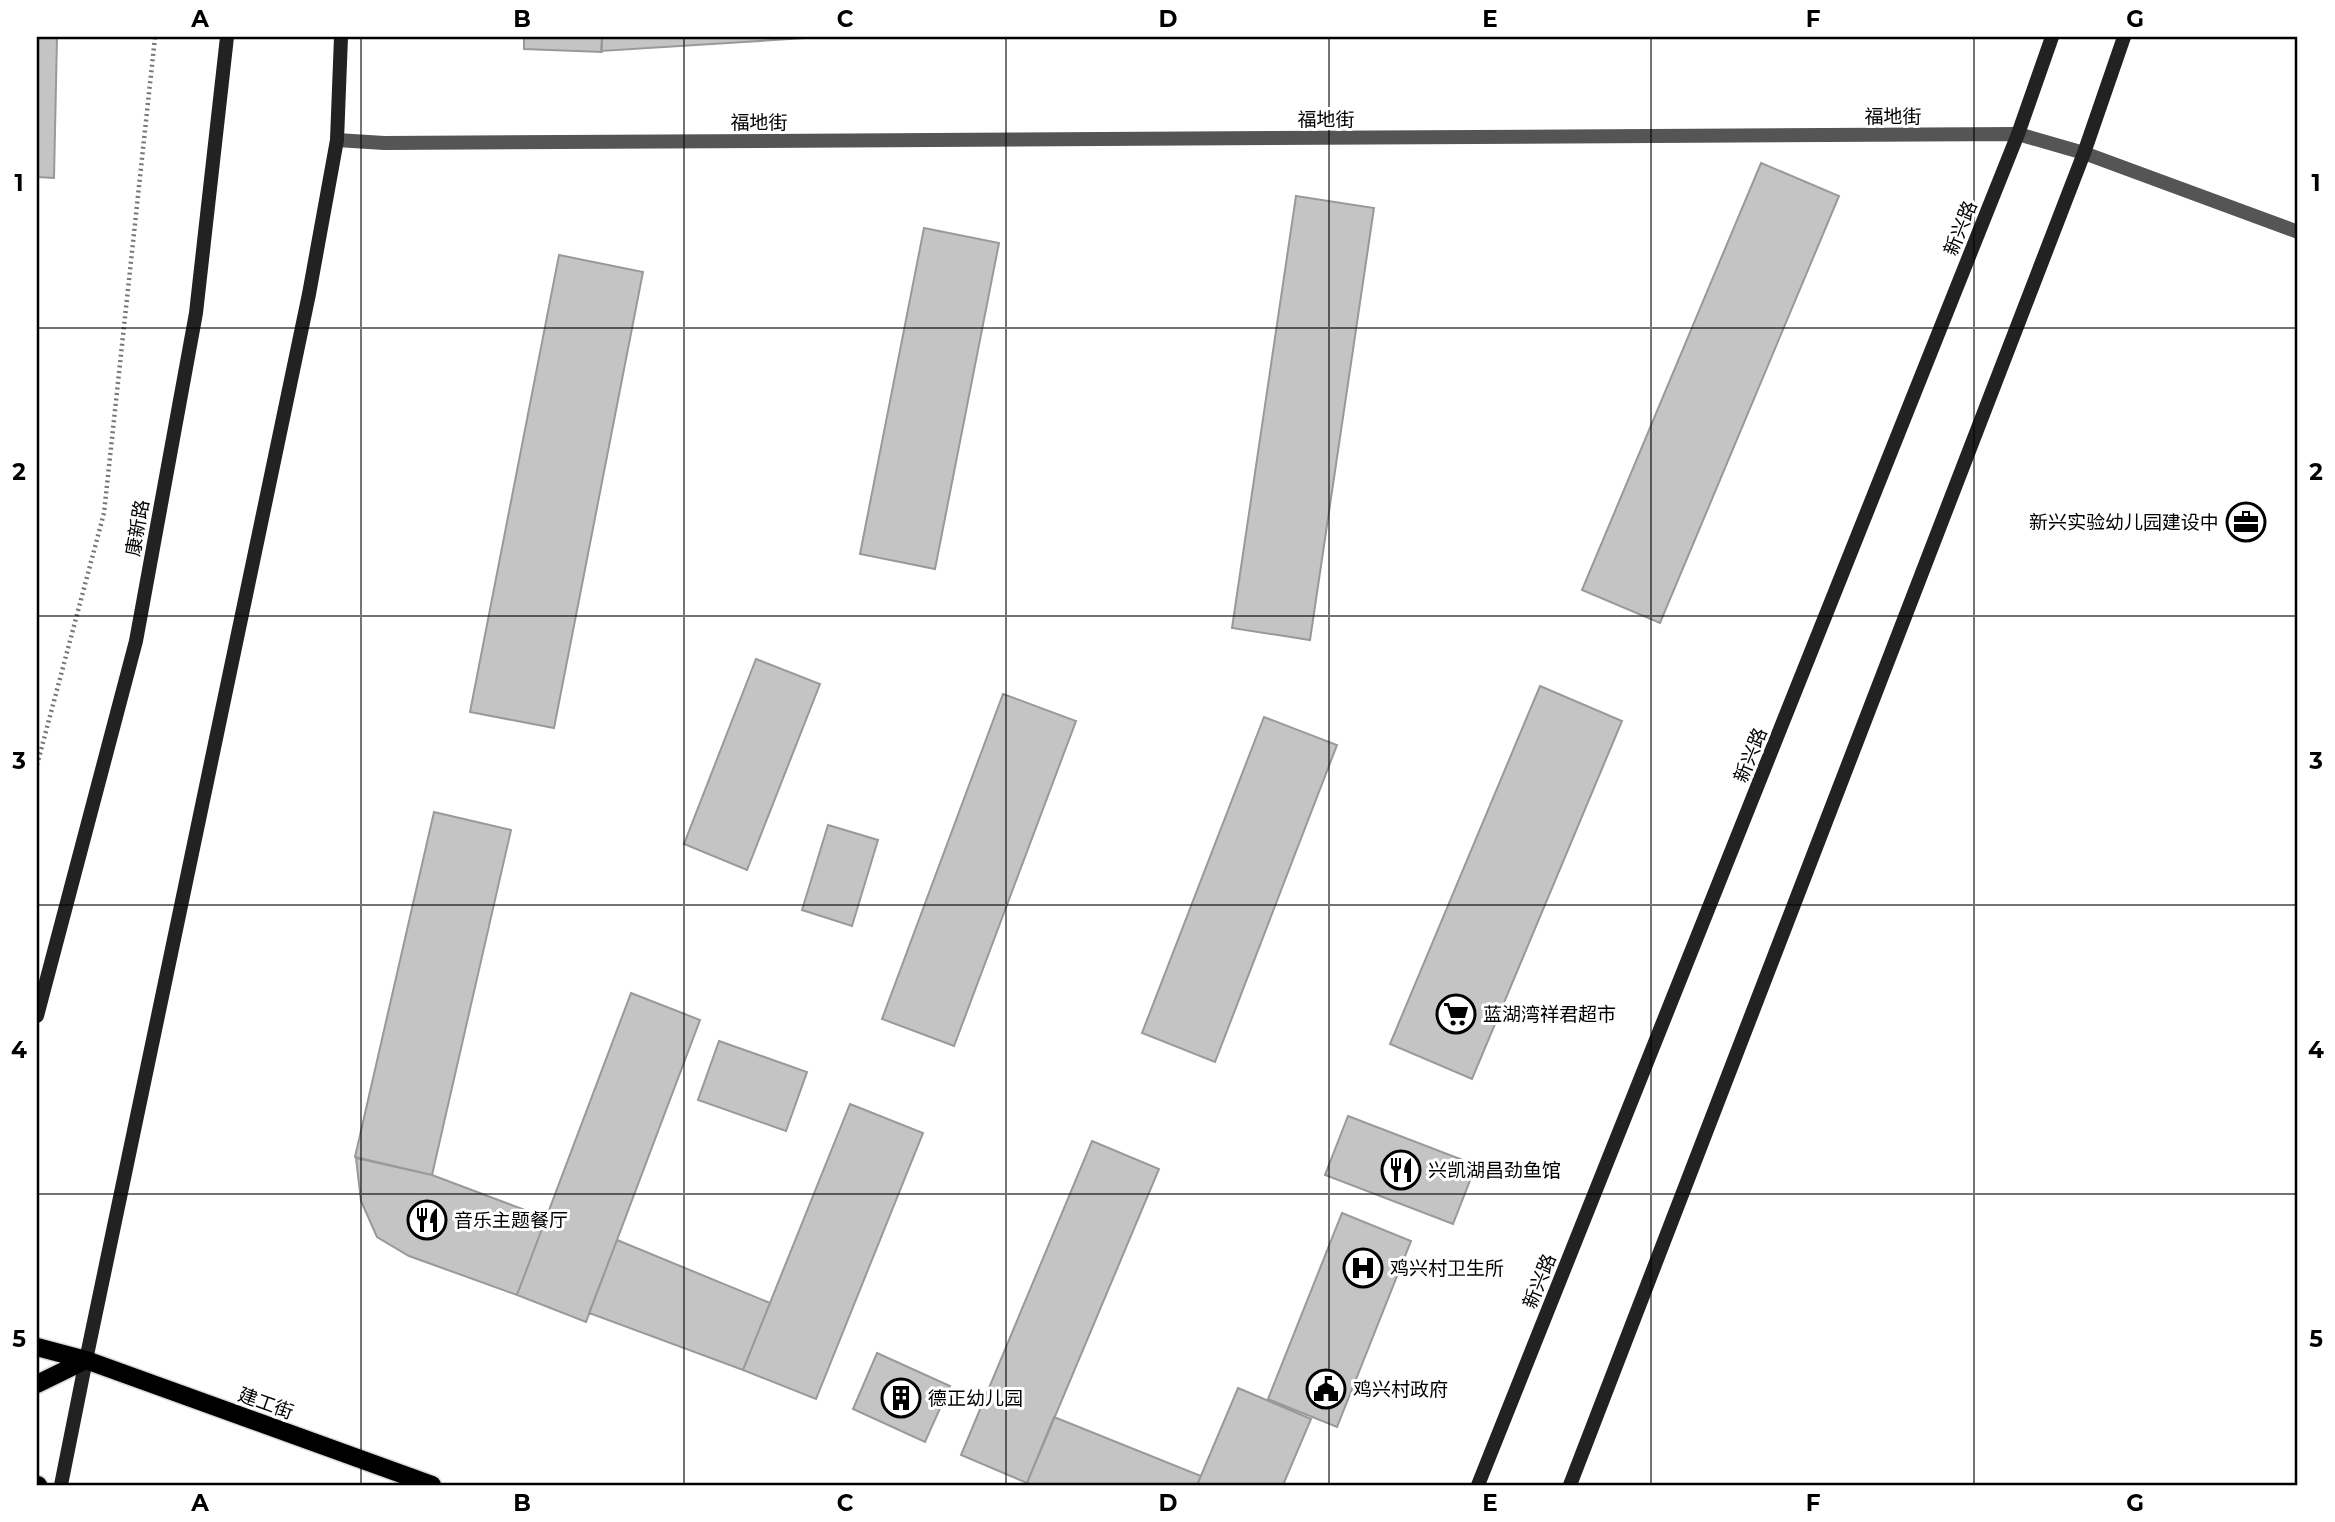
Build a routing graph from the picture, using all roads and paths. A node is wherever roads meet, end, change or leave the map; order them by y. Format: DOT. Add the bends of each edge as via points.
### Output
graph roads {
  1 [pos="155,37"];
  2 [pos="227,37"];
  3 [pos="341,37"];
  4 [pos="2052,37"];
  5 [pos="2124,37"];
  6 [pos="2018,135"];
  7 [pos="337,140"];
  8 [pos="2084,153"];
  9 [pos="2298,232"];
  10 [pos="37,765"];
  11 [pos="37,1016"];
  12 [pos="37,1348"];
  13 [pos="86,1360"];
  14 [pos="37,1384"];
  15 [pos="61,1485"];
  16 [pos="432,1485"];
  17 [pos="1478,1485"];
  18 [pos="1570,1485"];
  1 -- 10 [label="path" via="104,513"];
  2 -- 11 [label="main road, 康新路" via="196,313 136,641"];
  3 -- 7 [label="main road"];
  4 -- 6 [label="main road, 新兴路"];
  5 -- 8 [label="main road"];
  6 -- 7 [label="street, 福地街"];
  6 -- 8 [label="street, 福地街"];
  6 -- 17 [label="main road, 新兴路"];
  7 -- 13 [label="main road" via="307,308"];
  8 -- 9 [label="street, 福地街"];
  8 -- 18 [label="main road"];
  12 -- 13 [label="main road, 建工街"];
  13 -- 14 [label="main road"];
  13 -- 15 [label="main road"];
  13 -- 16 [label="main road, 建工街"];
}
